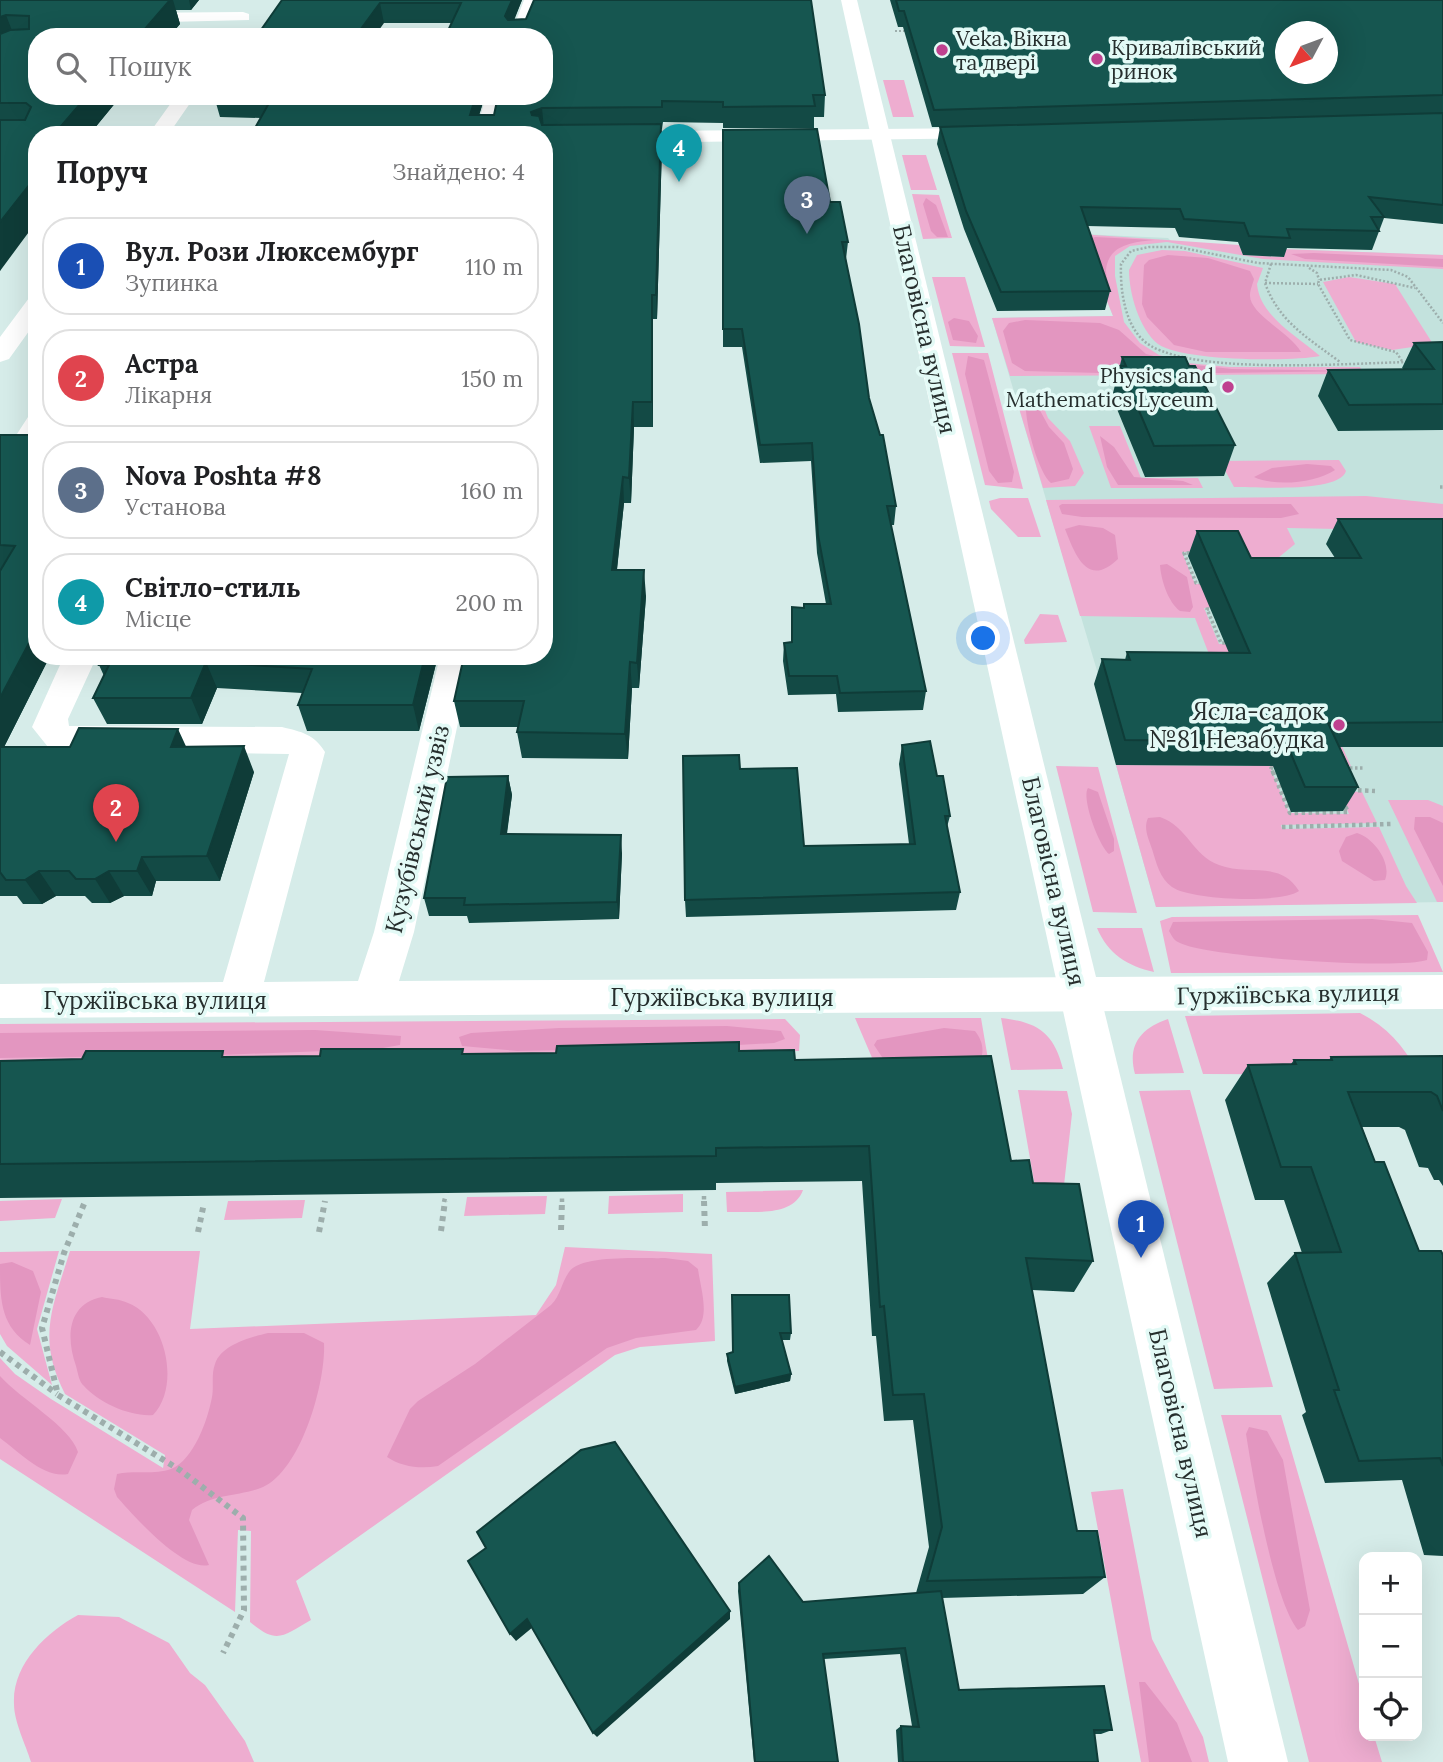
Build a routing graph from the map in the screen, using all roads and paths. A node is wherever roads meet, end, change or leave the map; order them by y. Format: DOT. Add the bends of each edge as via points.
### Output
graph roads {
  1 [pos="256,0"];
  2 [pos="532,0"];
  3 [pos="849,0"];
  4 [pos="110,18"];
  5 [pos="243,18"];
  6 [pos="236,28"];
  7 [pos="521,28"];
  8 [pos="895,31"];
  9 [pos="912,31"];
  10 [pos="180,105"];
  11 [pos="493,105"];
  12 [pos="164,126"];
  13 [pos="487,126"];
  14 [pos="1009,134"];
  15 [pos="881,137"];
  16 [pos="553,138"];
  17 [pos="1271,264"];
  18 [pos="1307,266"];
  19 [pos="1342,268"];
  20 [pos="1346,275"];
  21 [pos="1318,282"];
  22 [pos="1265,283"];
  23 [pos="1417,289"];
  24 [pos="28,315"];
  25 [pos="1443,323"];
  26 [pos="1396,352"];
  27 [pos="1406,352"];
  28 [pos="0,354"];
  29 [pos="1340,362"];
  30 [pos="1377,362"];
  31 [pos="1402,362"];
  32 [pos="1416,362"];
  33 [pos="1384,372"];
  34 [pos="1240,575"];
  35 [pos="1252,575"];
  36 [pos="1219,609"];
  37 [pos="1233,643"];
  38 [pos="77,665"];
  39 [pos="454,665"];
  40 [pos="1283,768"];
  41 [pos="1340,768"];
  42 [pos="1365,768"];
  43 [pos="1337,789"];
  44 [pos="1375,791"];
  45 [pos="1343,801"];
  46 [pos="1391,824"];
  47 [pos="1282,827"];
  48 [pos="1443,992"];
  49 [pos="1080,996"];
  50 [pos="239,999"];
  51 [pos="373,999"];
  52 [pos="0,1001"];
  53 [pos="562,1195"];
  54 [pos="704,1196"];
  55 [pos="445,1198"];
  56 [pos="325,1200"];
  57 [pos="204,1203"];
  58 [pos="84,1204"];
  59 [pos="561,1230"];
  60 [pos="705,1230"];
  61 [pos="441,1231"];
  62 [pos="198,1232"];
  63 [pos="319,1232"];
  64 [pos="0,1352"];
  65 [pos="58,1395"];
  66 [pos="223,1653"];
  67 [pos="1258,1762"];
  1 -- 5 [label="street"];
  2 -- 7 [label="street"];
  3 -- 15 [label="street, Благовісна вулиця"];
  4 -- 5 [label="street"];
  5 -- 6 [label="street"];
  8 -- 9 [label="path"];
  10 -- 12 [label="street"];
  11 -- 13 [label="street"];
  14 -- 15 [label="street"];
  15 -- 16 [label="street"];
  15 -- 49 [label="street, Благовісна вулиця"];
  17 -- 18 [label="path"];
  17 -- 22 [label="path"];
  17 -- 29 [label="path" via="1178,247 1137,248 1121,264 1122,292 1141,337 1170,354 1235,362"];
  18 -- 19 [label="path"];
  18 -- 21 [label="path" via="1317,273"];
  19 -- 20 [label="path"];
  19 -- 23 [label="path" via="1401,272"];
  20 -- 21 [label="path"];
  20 -- 23 [label="path"];
  21 -- 22 [label="path"];
  21 -- 26 [label="path" via="1350,340"];
  22 -- 29 [label="path" via="1281,318"];
  23 -- 25 [label="path"];
  24 -- 28 [label="street"];
  26 -- 27 [label="path"];
  26 -- 31 [label="path"];
  29 -- 30 [label="path"];
  30 -- 31 [label="path"];
  30 -- 33 [label="path"];
  31 -- 32 [label="path"];
  34 -- 34 [label="path" via="1229,551 1184,553 1196,583 1243,582"];
  34 -- 35 [label="path"];
  36 -- 37 [label="path" via="1207,610 1220,643"];
  38 -- 50 [label="street" via="49,727 60,738 282,739 302,745 307,752"];
  39 -- 51 [label="street, Кузубівський узвіз" via="397,919"];
  40 -- 45 [label="path" via="1271,768 1290,813 1348,813"];
  41 -- 42 [label="path"];
  43 -- 44 [label="path"];
  46 -- 47 [label="path"];
  48 -- 49 [label="street, Гуржіївська вулиця"];
  49 -- 51 [label="street, Гуржіївська вулиця"];
  49 -- 67 [label="street, Благовісна вулиця"];
  50 -- 51 [label="street, Гуржіївська вулиця"];
  50 -- 52 [label="street, Гуржіївська вулиця"];
  53 -- 59 [label="path"];
  54 -- 60 [label="path"];
  55 -- 61 [label="path"];
  56 -- 63 [label="path"];
  57 -- 62 [label="path"];
  58 -- 65 [label="path" via="42,1328"];
  64 -- 65 [label="path"];
  65 -- 66 [label="path" via="180,1470 243,1518 244,1610"];
}
